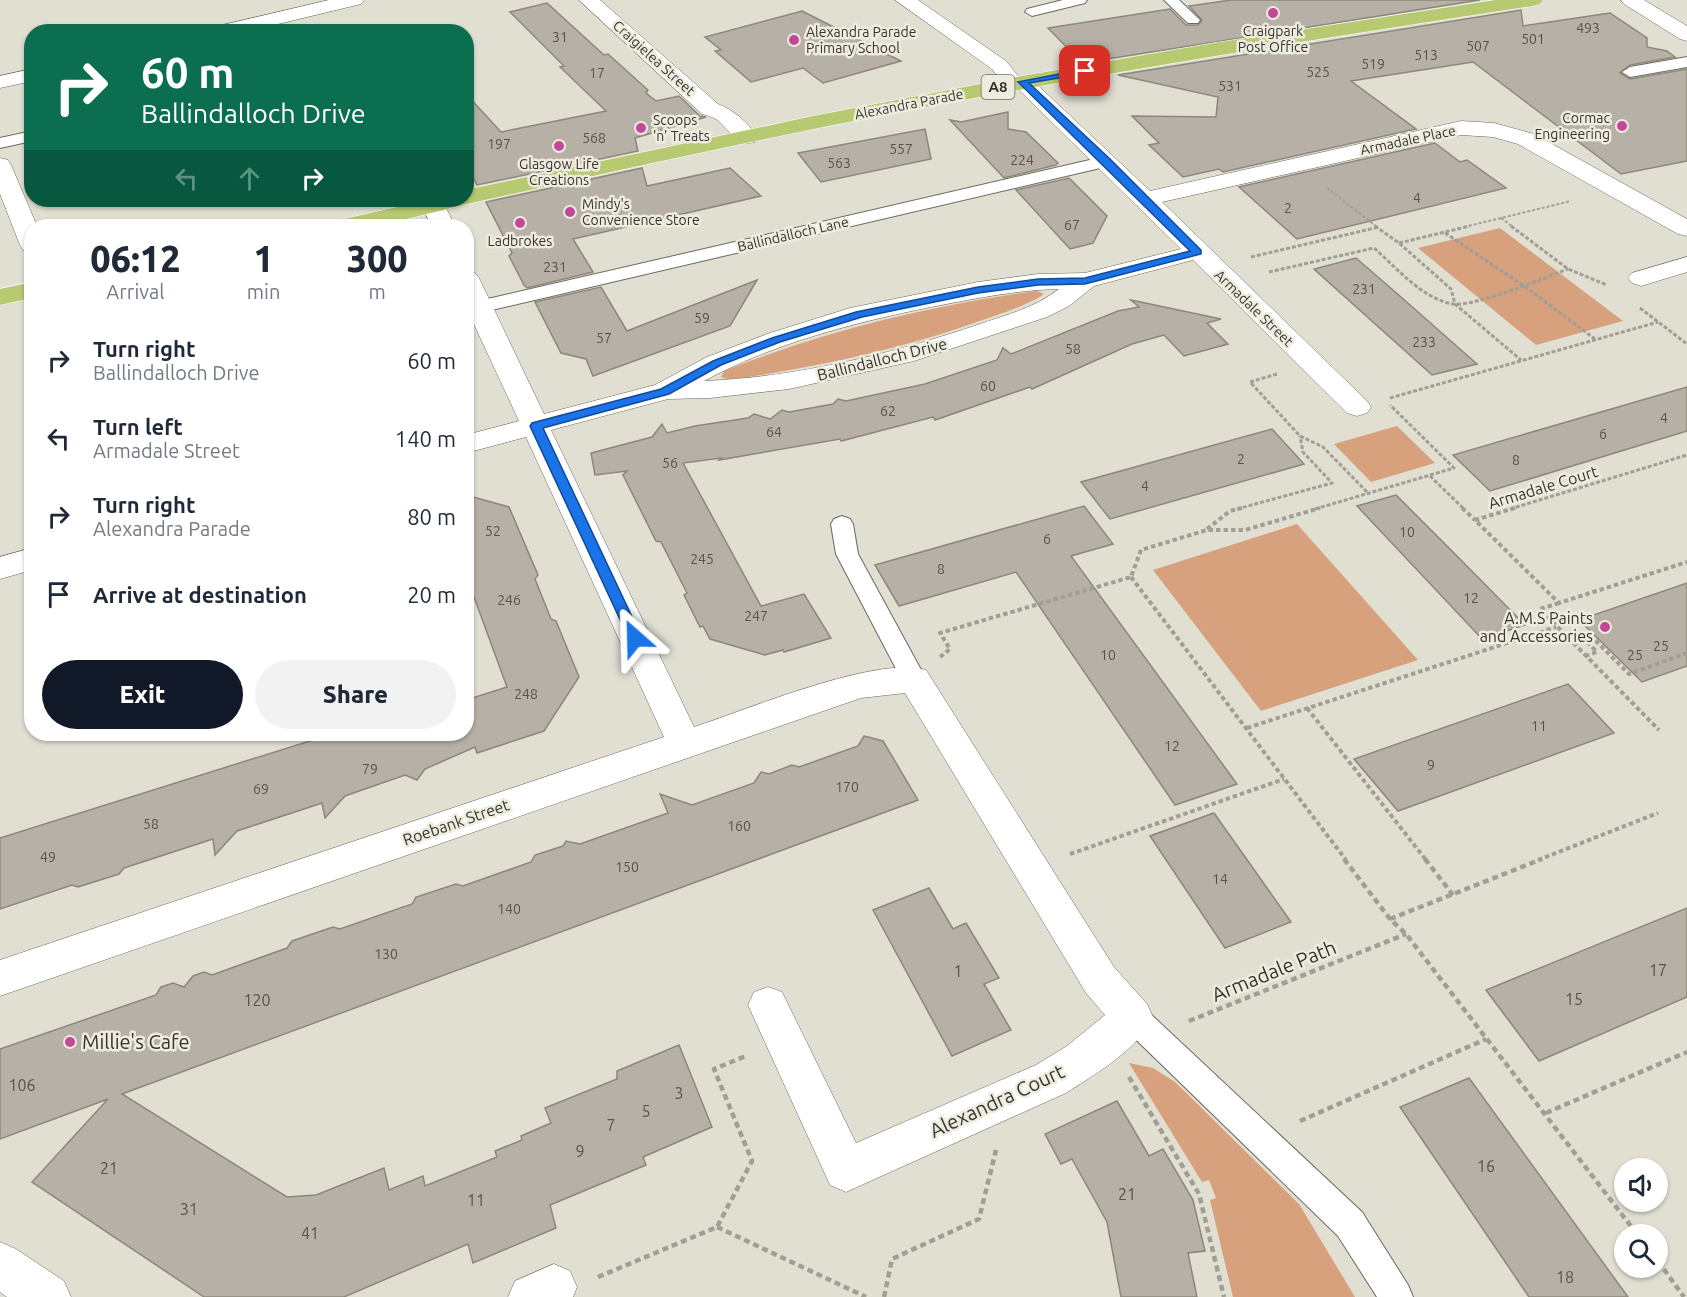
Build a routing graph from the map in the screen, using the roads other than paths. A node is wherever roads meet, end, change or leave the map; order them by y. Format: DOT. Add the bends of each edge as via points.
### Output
graph roads {
  1 [pos="354,0"];
  2 [pos="589,0"];
  3 [pos="904,0"];
  4 [pos="1080,0"];
  5 [pos="1171,0"];
  6 [pos="1533,0"];
  7 [pos="1632,0"];
  8 [pos="284,7"];
  9 [pos="1032,12"];
  10 [pos="1193,20"];
  11 [pos="238,24"];
  12 [pos="296,24"];
  13 [pos="1686,33"];
  14 [pos="1687,62"];
  15 [pos="1630,72"];
  16 [pos="24,77"];
  17 [pos="0,82"];
  18 [pos="1018,83"];
  19 [pos="747,137"];
  20 [pos="24,138"];
  21 [pos="0,143"];
  22 [pos="1107,161"];
  23 [pos="3,180"];
  24 [pos="474,195"];
  25 [pos="1145,199"];
  26 [pos="414,207"];
  27 [pos="370,219"];
  28 [pos="24,227"];
  29 [pos="1687,229"];
  30 [pos="1214,260"];
  31 [pos="1687,264"];
  32 [pos="1641,278"];
  33 [pos="1085,281"];
  34 [pos="24,292"];
  35 [pos="474,296"];
  36 [pos="0,297"];
  37 [pos="479,307"];
  38 [pos="665,391"];
  39 [pos="1357,407"];
  40 [pos="536,426"];
  41 [pos="474,442"];
  42 [pos="842,524"];
  43 [pos="24,561"];
  44 [pos="0,568"];
  45 [pos="914,679"];
  46 [pos="684,744"];
  47 [pos="0,978"];
  48 [pos="768,1005"];
  49 [pos="1143,1026"];
  50 [pos="0,1265"];
  51 [pos="48,1297"];
  52 [pos="1396,1297"];
  1 -- 8 [label="street"];
  2 -- 19 [label="street, Craigielea Street" via="710,109 723,114"];
  3 -- 18 [label="street, Armadale Street" via="999,65"];
  4 -- 9 [label="lane"];
  5 -- 10 [label="lane"];
  6 -- 18 [label="main road, Alexandra Parade / A8"];
  7 -- 13 [label="street"];
  8 -- 11 [label="street"];
  8 -- 12 [label="street"];
  14 -- 15 [label="lane"];
  16 -- 17 [label="street"];
  18 -- 19 [label="main road, Alexandra Parade / A8"];
  18 -- 22 [label="street, Armadale Street"];
  19 -- 24 [label="main road, Alexandra Parade / A8"];
  20 -- 21 [label="lane"];
  22 -- 25 [label="street, Armadale Street"];
  22 -- 37 [label="lane, Ballindalloch Lane"];
  23 -- 28 [label="street"];
  25 -- 29 [label="street, Armadale Place" via="1461,128 1476,128 1526,139"];
  25 -- 30 [label="street, Armadale Street"];
  26 -- 27 [label="main road"];
  30 -- 33 [label="street, Ballindalloch Drive"];
  30 -- 39 [label="street, Armadale Street"];
  31 -- 32 [label="street"];
  33 -- 38 [label="street, Ballindalloch Drive" via="978,290 860,314 717,363"];
  33 -- 38 [label="street, Ballindalloch Drive" via="1055,303 940,346 806,377 723,390"];
  34 -- 36 [label="main road"];
  35 -- 37 [label="street"];
  37 -- 40 [label="street"];
  38 -- 40 [label="street, Ballindalloch Drive"];
  40 -- 41 [label="street, Ballindalloch Drive"];
  40 -- 46 [label="street"];
  42 -- 45 [label="lane" via="847,554"];
  43 -- 44 [label="street"];
  45 -- 46 [label="street, Roebank Street" via="859,685"];
  45 -- 49 [label="street" via="1100,980"];
  46 -- 47 [label="street, Roebank Street"];
  48 -- 49 [label="street, Alexandra Court" via="846,1170 1051,1078"];
  49 -- 52 [label="lane" via="1350,1224"];
  50 -- 51 [label="street"];
}
